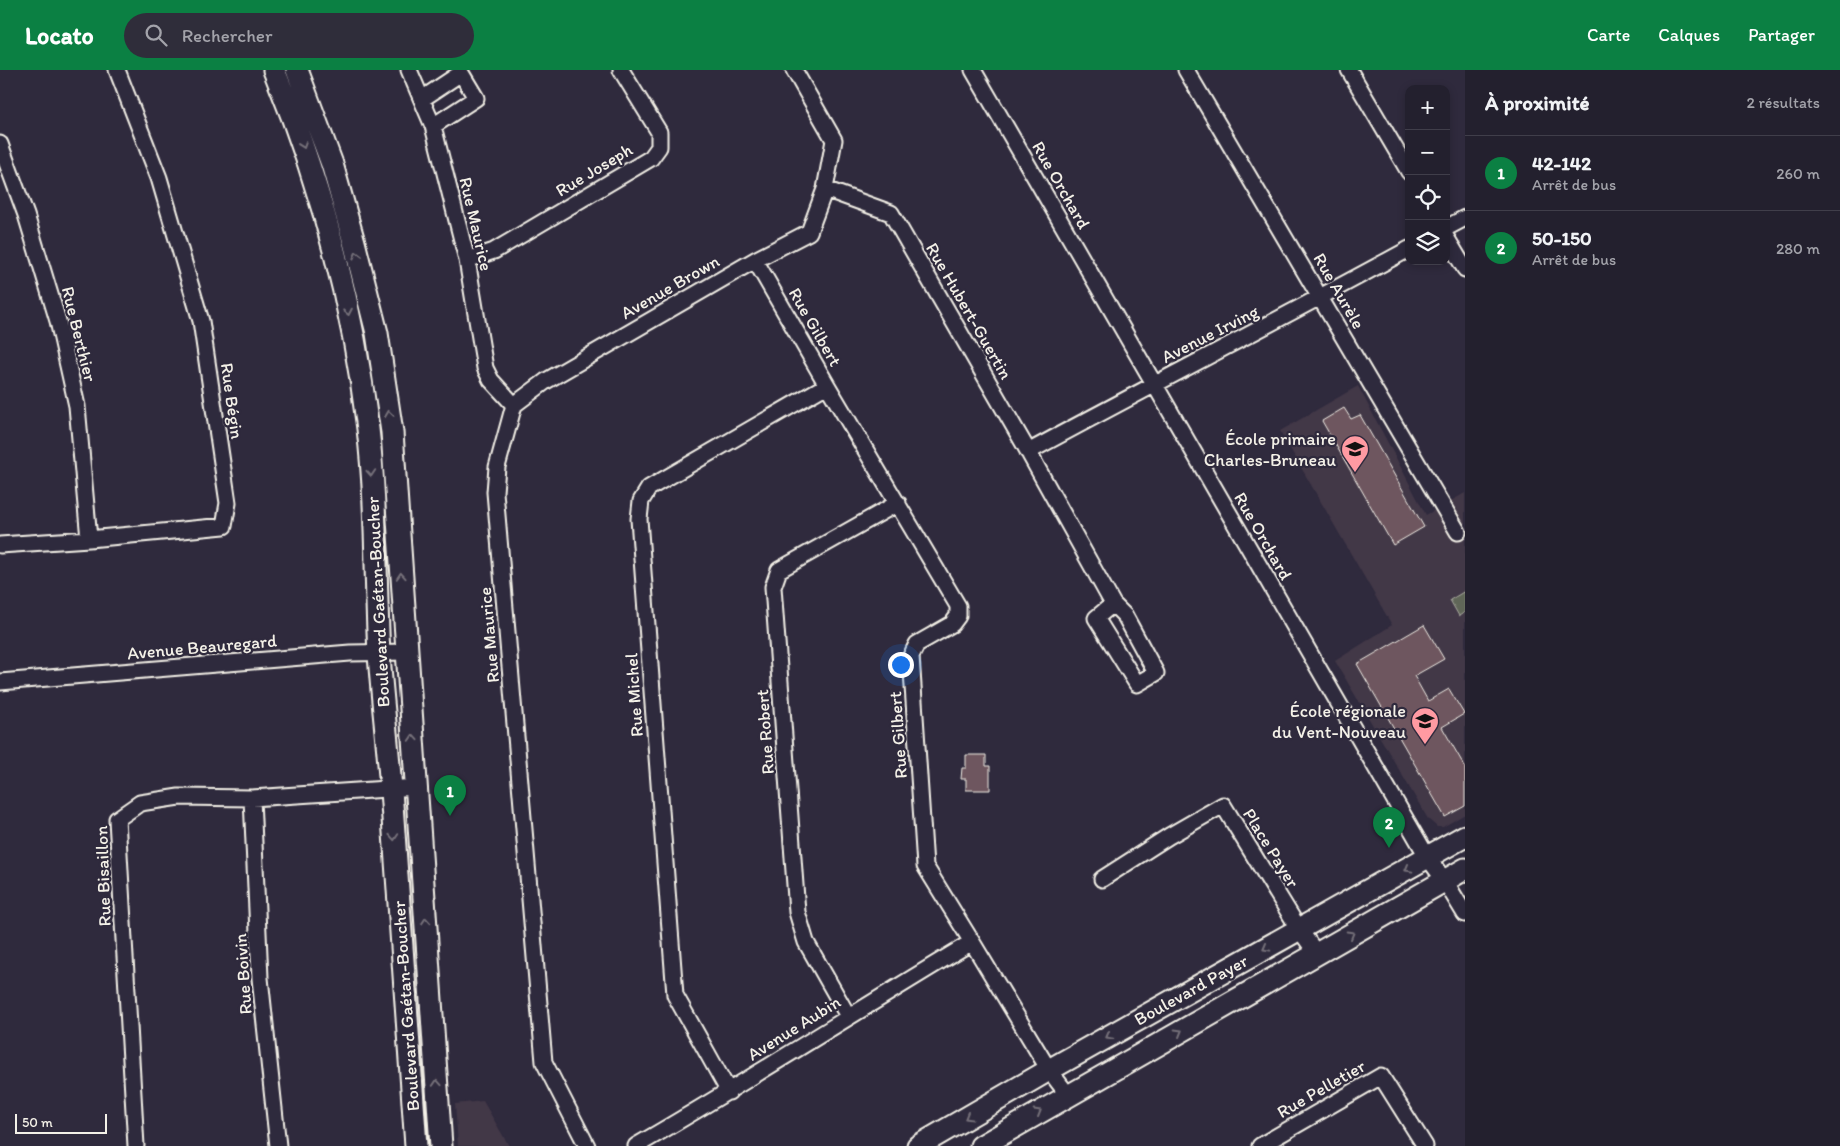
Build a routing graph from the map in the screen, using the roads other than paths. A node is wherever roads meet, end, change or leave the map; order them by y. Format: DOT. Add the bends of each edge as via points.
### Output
graph roads {
  1 [pos="117,70"];
  2 [pos="274,70"];
  3 [pos="297,70"];
  4 [pos="409,70"];
  5 [pos="621,70"];
  6 [pos="794,70"];
  7 [pos="973,70"];
  8 [pos="1186,70"];
  9 [pos="1349,70"];
  10 [pos="422,98"];
  11 [pos="433,126"];
  12 [pos="0,144"];
  13 [pos="1405,165"];
  14 [pos="825,189"];
  15 [pos="1465,218"];
  16 [pos="1450,226"];
  17 [pos="1450,244"];
  18 [pos="1405,251"];
  19 [pos="467,260"];
  20 [pos="754,260"];
  21 [pos="1465,269"];
  22 [pos="1321,297"];
  23 [pos="1154,384"];
  24 [pos="826,385"];
  25 [pos="514,405"];
  26 [pos="1028,452"];
  27 [pos="898,503"];
  28 [pos="1458,532"];
  29 [pos="89,539"];
  30 [pos="0,545"];
  31 [pos="1113,604"];
  32 [pos="407,652"];
  33 [pos="379,653"];
  34 [pos="0,682"];
  35 [pos="417,787"];
  36 [pos="391,789"];
  37 [pos="252,798"];
  38 [pos="1465,836"];
  39 [pos="1428,858"];
  40 [pos="1465,869"];
  41 [pos="1102,879"];
  42 [pos="1445,881"];
  43 [pos="1465,914"];
  44 [pos="1299,929"];
  45 [pos="972,942"];
  46 [pos="1317,954"];
  47 [pos="848,1016"];
  48 [pos="1049,1070"];
  49 [pos="729,1092"];
  50 [pos="1068,1095"];
  51 [pos="441,1139"];
  52 [pos="416,1140"];
  53 [pos="136,1146"];
  54 [pos="278,1146"];
  55 [pos="587,1146"];
  56 [pos="636,1146"];
  57 [pos="918,1146"];
  58 [pos="981,1146"];
  59 [pos="1260,1146"];
  60 [pos="1425,1146"];
  1 -- 29 [label="street, Rue Bégin" via="158,178 202,321 228,503 224,526"];
  2 -- 33 [label="main road, Boulevard Gaétan-Boucher, one-way" via="321,201 360,375 369,432 378,573"];
  32 -- 3 [label="main road, Boulevard Gaétan-Boucher, one-way" via="392,432 377,333 332,164"];
  4 -- 10 [label="street, Rue Maurice"];
  5 -- 19 [label="street, Rue Joseph" via="659,132 659,147 651,158 494,251"];
  6 -- 14 [label="street" via="834,140"];
  7 -- 23 [label="street, Rue Orchard"];
  8 -- 22 [label="street, Rue Aurèle"];
  9 -- 13 [label="street"];
  10 -- 11 [label="street, Rue Maurice"];
  10 -- 11 [label="street" via="461,73 476,98"];
  11 -- 19 [label="street, Rue Maurice"];
  12 -- 29 [label="street, Rue Berthier" via="32,233 58,321 78,406"];
  14 -- 20 [label="street, Avenue Brown" via="809,232"];
  14 -- 26 [label="street, Rue Hubert-Guertin" via="890,213"];
  15 -- 16 [label="street"];
  17 -- 21 [label="street"];
  18 -- 22 [label="street, Avenue Irving"];
  19 -- 25 [label="street, Rue Maurice" via="485,368 491,380"];
  20 -- 24 [label="street, Rue Gilbert"];
  20 -- 25 [label="street, Avenue Brown" via="546,381"];
  22 -- 23 [label="street, Avenue Irving"];
  22 -- 28 [label="street, Rue Aurèle"];
  23 -- 26 [label="street, Avenue Irving"];
  23 -- 39 [label="street, Rue Orchard"];
  24 -- 27 [label="street, Rue Gilbert"];
  24 -- 49 [label="street, Rue Michel" via="649,488 641,501 639,519 675,995"];
  25 -- 55 [label="street, Rue Maurice" via="497,467 496,492 544,1062"];
  26 -- 31 [label="street, Rue Hubert-Guertin"];
  27 -- 45 [label="street, Rue Gilbert" via="958,606 958,616 952,624 917,644 911,656 925,866"];
  27 -- 47 [label="street, Rue Robert" via="779,570 773,587 797,912 806,942"];
  29 -- 30 [label="street, Rue Bégin"];
  31 -- 31 [label="street, Rue Hubert-Guertin" via="1126,616 1156,674 1137,684 1096,618"];
  32 -- 33 [label="street, Avenue Beauregard"];
  35 -- 32 [label="main road, Boulevard Gaétan-Boucher, one-way"];
  33 -- 34 [label="street, Avenue Beauregard"];
  33 -- 36 [label="main road, Boulevard Gaétan-Boucher"];
  35 -- 36 [label="street, Rue Bisaillon"];
  51 -- 35 [label="main road, Boulevard Gaétan-Boucher, one-way"];
  36 -- 37 [label="street, Rue Bisaillon"];
  36 -- 52 [label="main road, Boulevard Gaétan-Boucher, one-way"];
  37 -- 53 [label="street, Rue Bisaillon" via="179,797 140,803 117,819"];
  37 -- 54 [label="street, Rue Boivin" via="260,978"];
  38 -- 39 [label="main road, Boulevard Payer"];
  39 -- 42 [label="street, Rue Orchard"];
  39 -- 44 [label="main road, Boulevard Payer, one-way"];
  40 -- 42 [label="main road, Boulevard Payer"];
  41 -- 44 [label="street, Place Payer" via="1222,805"];
  42 -- 43 [label="street, Rue Orchard"];
  46 -- 42 [label="main road, Boulevard Payer, one-way"];
  44 -- 46 [label="street, Place Payer"];
  44 -- 48 [label="main road, Boulevard Payer, one-way"];
  45 -- 47 [label="street, Avenue Aubin"];
  45 -- 48 [label="street, Rue Gilbert"];
  50 -- 46 [label="main road, Boulevard Payer, one-way"];
  47 -- 49 [label="street, Avenue Aubin"];
  48 -- 50 [label="street, Rue Gilbert"];
  48 -- 57 [label="main road, Boulevard Payer, one-way"];
  49 -- 56 [label="street, Avenue Aubin"];
  58 -- 50 [label="main road, Boulevard Payer, one-way"];
  51 -- 52 [label="main road"];
  59 -- 60 [label="street, Rue Pelletier" via="1381,1076"];
}
